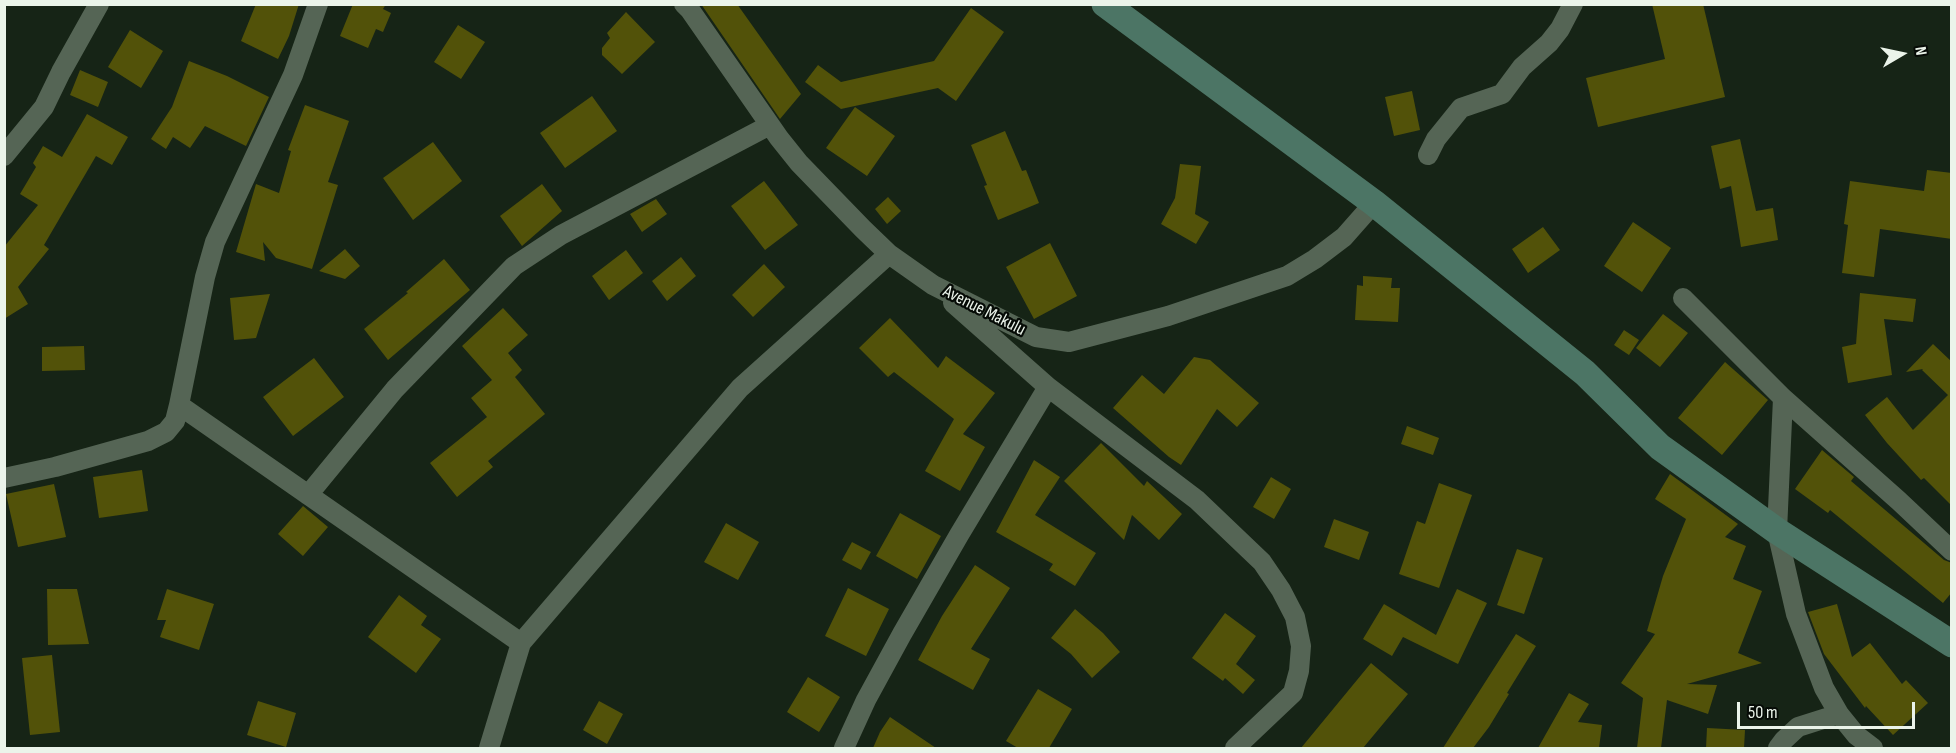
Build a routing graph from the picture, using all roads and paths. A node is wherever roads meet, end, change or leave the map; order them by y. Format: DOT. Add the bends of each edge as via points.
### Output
graph roads {
  1 [pos="99,4"];
  2 [pos="318,4"];
  3 [pos="684,4"];
  4 [pos="1105,4"];
  5 [pos="1574,4"];
  6 [pos="770,125"];
  7 [pos="1428,155"];
  8 [pos="4,156"];
  9 [pos="1374,202"];
  10 [pos="889,254"];
  11 [pos="933,285"];
  12 [pos="1683,298"];
  13 [pos="1048,387"];
  14 [pos="1783,398"];
  15 [pos="179,405"];
  16 [pos="4,478"];
  17 [pos="308,495"];
  18 [pos="1777,531"];
  19 [pos="1952,551"];
  20 [pos="521,643"];
  21 [pos="1952,644"];
  22 [pos="1839,714"];
  23 [pos="489,748"];
  24 [pos="844,748"];
  25 [pos="1234,748"];
  26 [pos="1778,748"];
  27 [pos="1873,748"];
  1 -- 8 [label="street" via="44,107"];
  2 -- 15 [label="street" via="293,75 215,242"];
  3 -- 6 [label="street, Avenue Makulu"];
  4 -- 9 [label="main road"];
  5 -- 7 [label="street" via="1549,43 1522,66 1502,94 1461,108"];
  6 -- 10 [label="street, Avenue Makulu" via="799,163"];
  6 -- 17 [label="street" via="561,236 514,266 395,389"];
  9 -- 11 [label="street, Avenue Makulu" via="1344,237 1287,276 1168,316 1069,342 1036,337"];
  9 -- 18 [label="main road" via="1585,373 1660,447"];
  10 -- 11 [label="street, Avenue Makulu"];
  10 -- 20 [label="street" via="740,388"];
  11 -- 13 [label="street"];
  12 -- 14 [label="street"];
  13 -- 24 [label="street" via="902,634"];
  13 -- 25 [label="street" via="1197,500 1262,562 1281,590 1294,617 1301,646 1293,693"];
  14 -- 18 [label="street"];
  14 -- 19 [label="street"];
  15 -- 16 [label="street" via="175,421 166,432 148,441"];
  15 -- 17 [label="street"];
  17 -- 20 [label="street"];
  18 -- 21 [label="main road"];
  18 -- 22 [label="street" via="1796,615 1824,688"];
  20 -- 23 [label="street"];
  22 -- 26 [label="street" via="1798,727"];
  22 -- 27 [label="street"];
}
